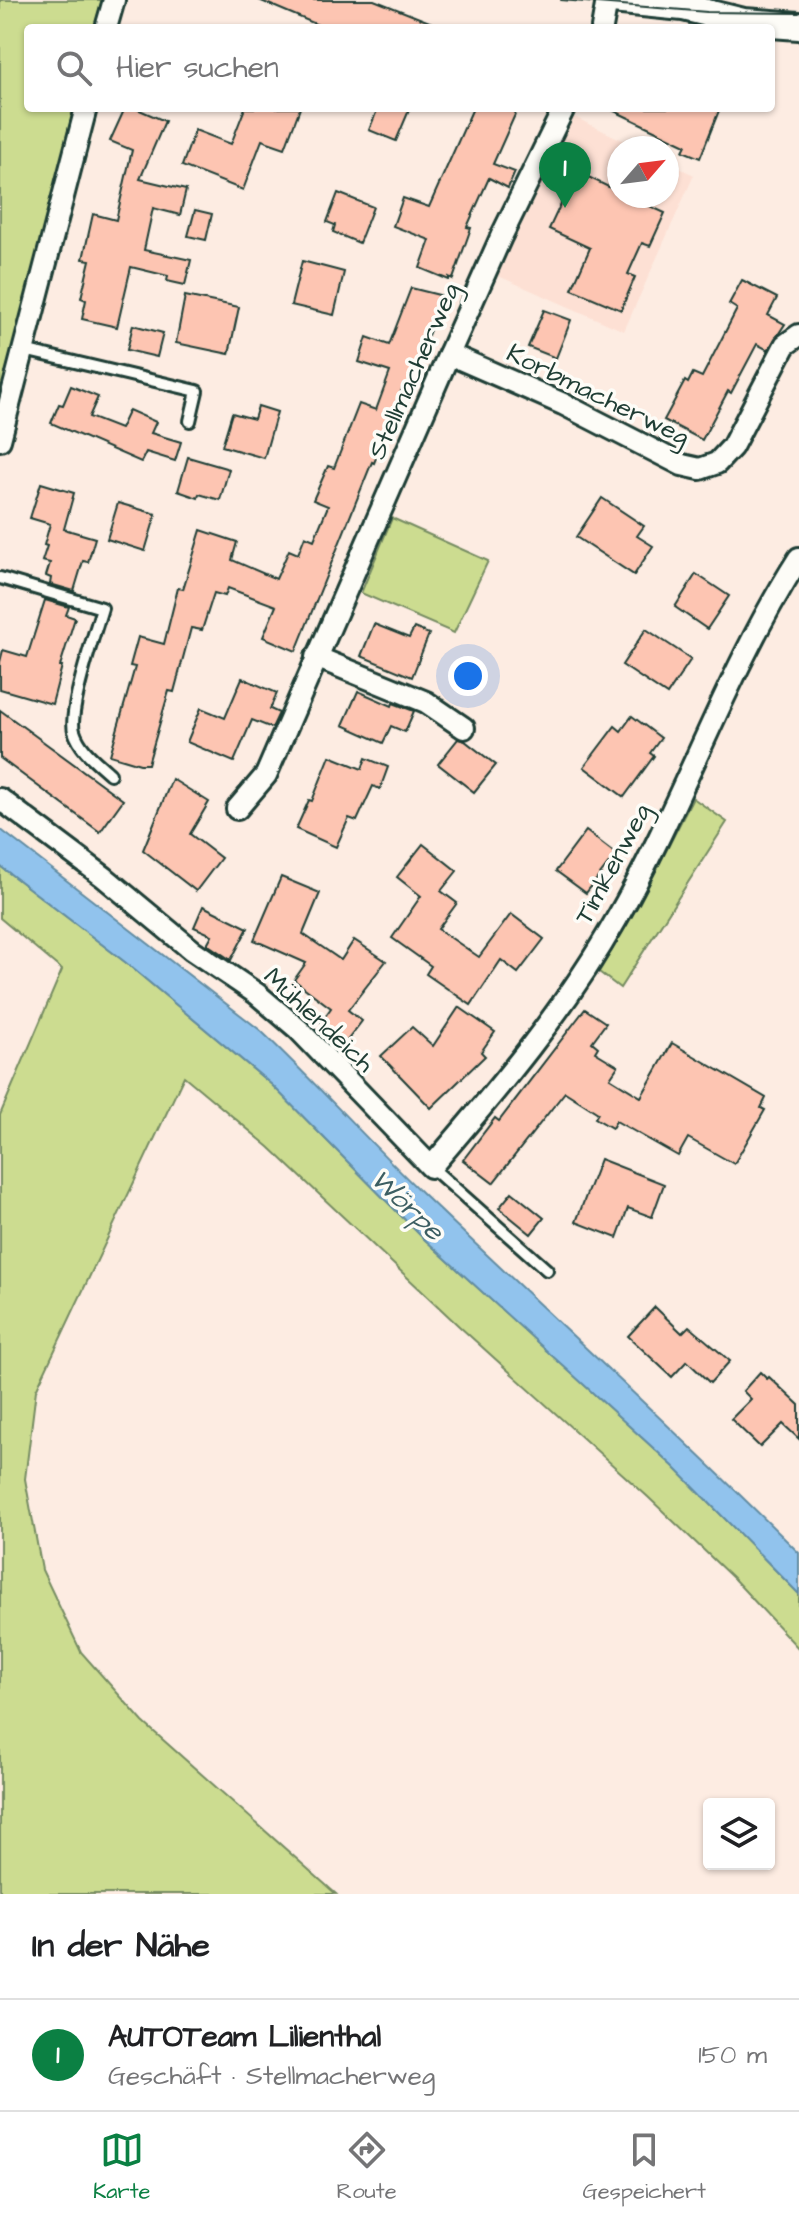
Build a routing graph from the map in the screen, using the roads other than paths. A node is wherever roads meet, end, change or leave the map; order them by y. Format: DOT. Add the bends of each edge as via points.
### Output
graph roads {
  1 [pos="114,0"];
  2 [pos="610,0"];
  3 [pos="734,0"];
  4 [pos="683,3"];
  5 [pos="107,24"];
  6 [pos="603,24"];
  7 [pos="772,24"];
  8 [pos="775,24"];
  9 [pos="799,26"];
  10 [pos="85,112"];
  11 [pos="562,112"];
  12 [pos="799,335"];
  13 [pos="24,350"];
  14 [pos="449,354"];
  15 [pos="190,421"];
  16 [pos="0,440"];
  17 [pos="799,558"];
  18 [pos="0,578"];
  19 [pos="316,657"];
  20 [pos="464,728"];
  21 [pos="110,774"];
  22 [pos="0,799"];
  23 [pos="237,809"];
  24 [pos="431,1167"];
  25 [pos="547,1270"];
  1 -- 5 [label="street"];
  2 -- 4 [label="street"];
  2 -- 6 [label="street"];
  3 -- 4 [label="street"];
  4 -- 7 [label="street" via="744,22"];
  8 -- 9 [label="street"];
  10 -- 13 [label="street"];
  11 -- 14 [label="street, Stellmacherweg"];
  12 -- 14 [label="street, Korbmacherweg" via="785,345 732,447 717,463 700,469"];
  13 -- 15 [label="lane" via="197,391"];
  13 -- 16 [label="street"];
  14 -- 19 [label="street, Stellmacherweg"];
  17 -- 24 [label="street, Timkenweg" via="770,603 616,921 551,1021"];
  18 -- 21 [label="lane" via="102,608 77,695 73,729 86,753"];
  19 -- 20 [label="street" via="426,702"];
  19 -- 23 [label="street, Stellmacherweg" via="266,775"];
  22 -- 24 [label="street, Mühlendeich" via="298,1029"];
  24 -- 25 [label="lane, Mühlendeich"];
}
